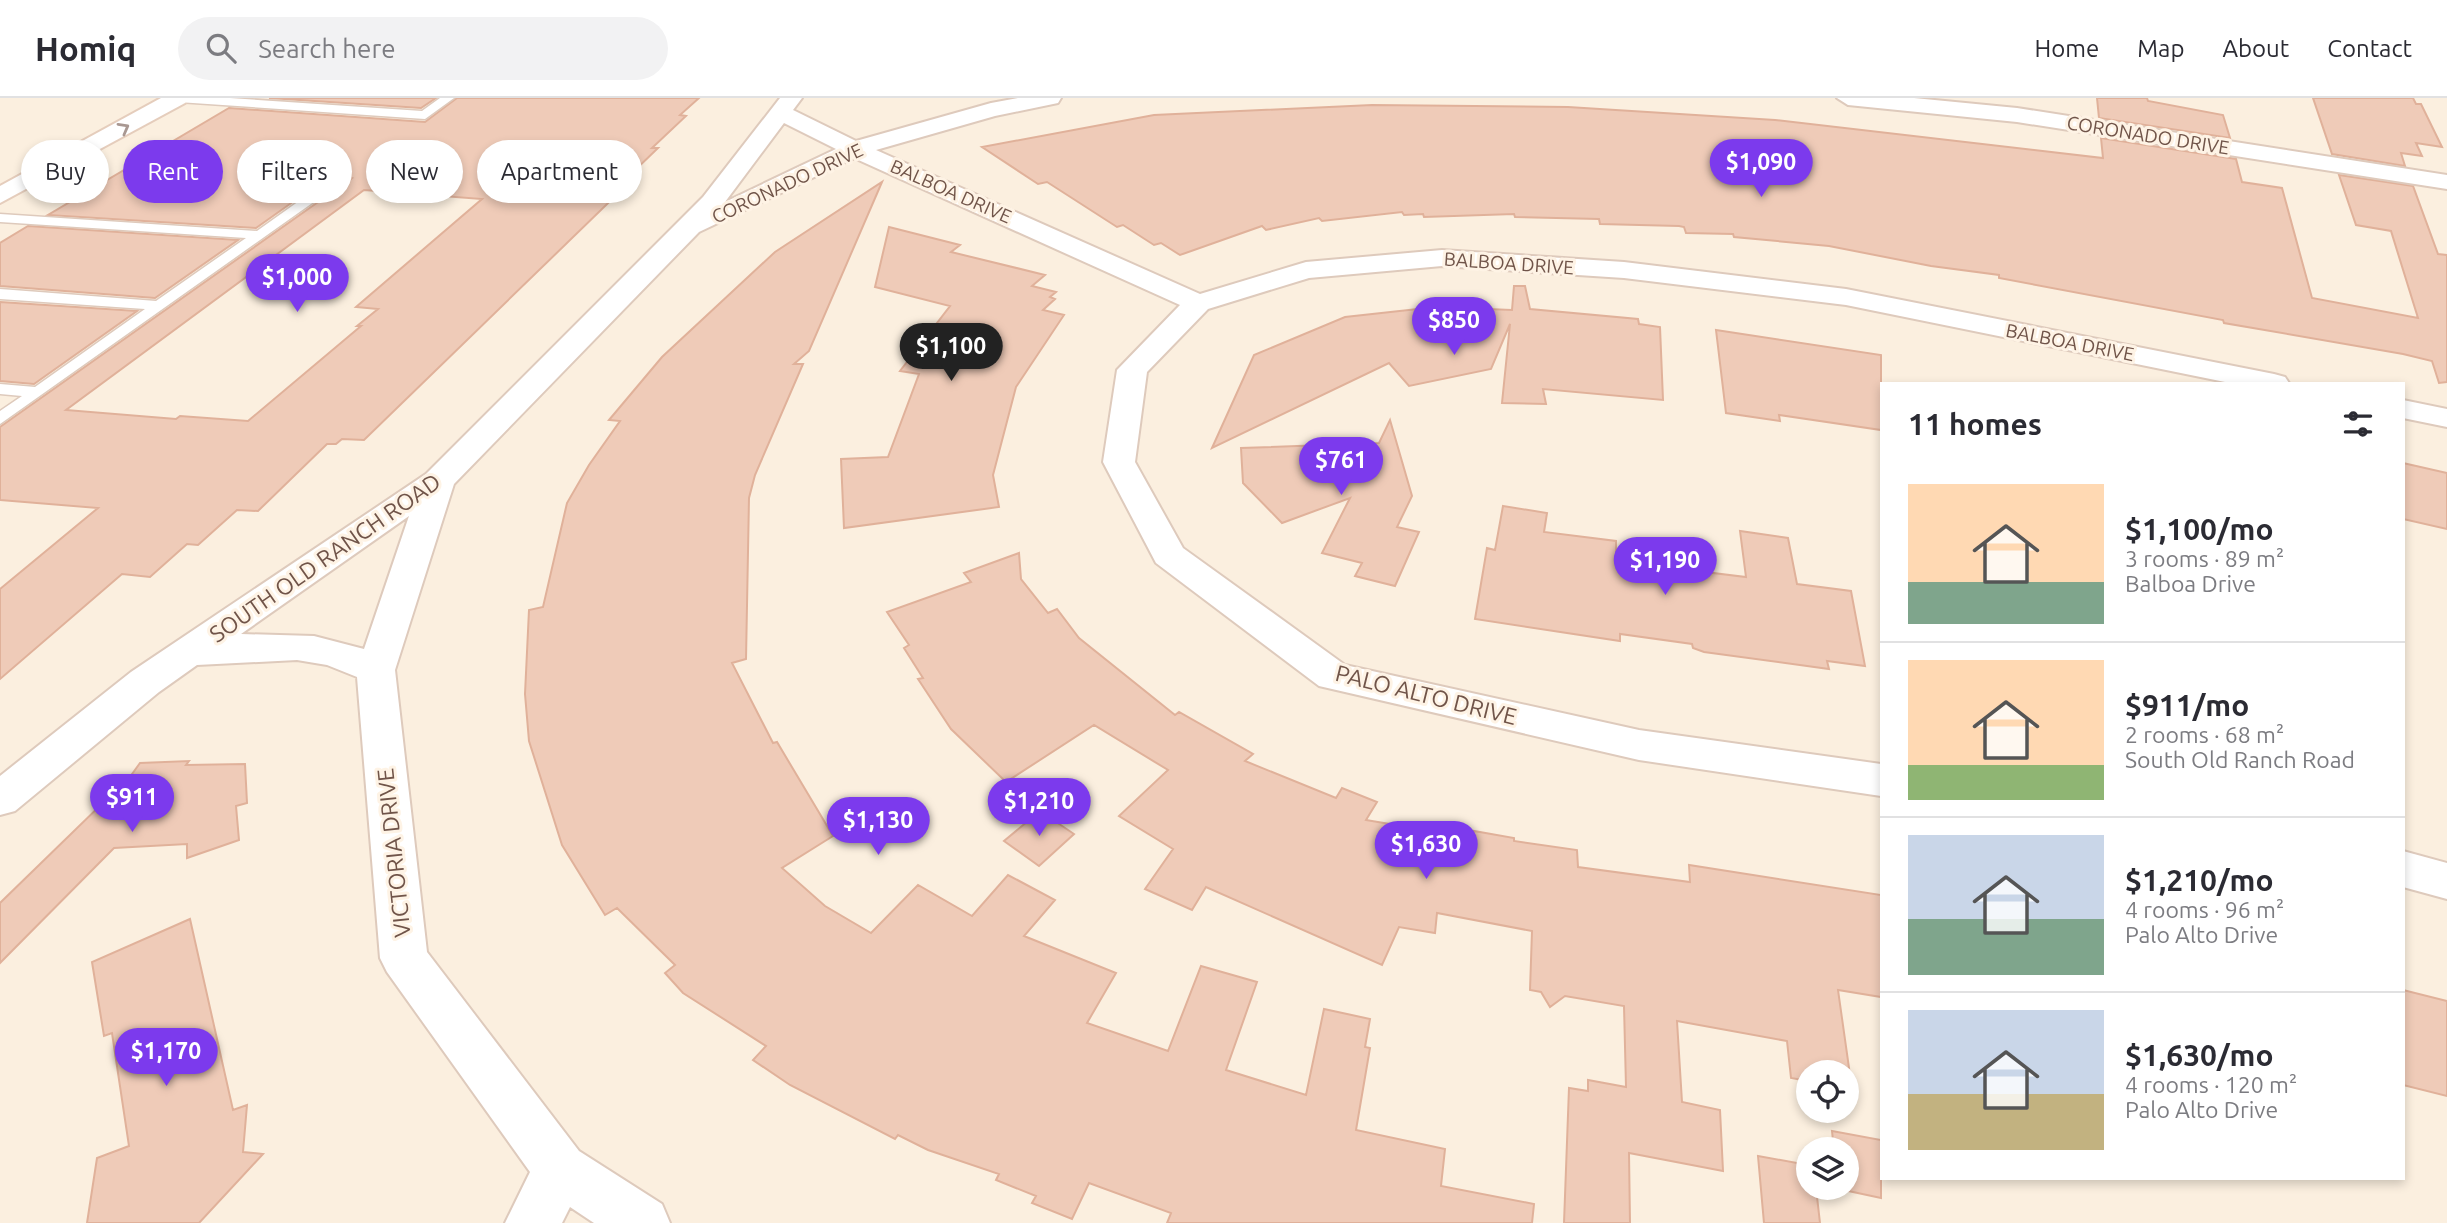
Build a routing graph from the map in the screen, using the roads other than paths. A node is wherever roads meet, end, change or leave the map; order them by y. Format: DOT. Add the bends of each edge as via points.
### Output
graph roads {
  1 [pos="178,98"];
  2 [pos="448,98"];
  3 [pos="1050,98"];
  4 [pos="1848,98"];
  5 [pos="786,105"];
  6 [pos="2016,106"];
  7 [pos="854,149"];
  8 [pos="2447,182"];
  9 [pos="0,196"];
  10 [pos="304,203"];
  11 [pos="0,218"];
  12 [pos="687,229"];
  13 [pos="259,234"];
  14 [pos="0,294"];
  15 [pos="1198,303"];
  16 [pos="159,306"];
  17 [pos="2269,382"];
  18 [pos="0,389"];
  19 [pos="38,392"];
  20 [pos="2405,409"];
  21 [pos="2447,418"];
  22 [pos="0,419"];
  23 [pos="438,481"];
  24 [pos="189,653"];
  25 [pos="376,670"];
  26 [pos="1880,780"];
  27 [pos="0,799"];
  28 [pos="2405,870"];
  29 [pos="2447,881"];
  30 [pos="560,1169"];
  31 [pos="533,1223"];
  32 [pos="642,1223"];
  1 -- 2 [label="lane" via="425,115"];
  9 -- 1 [label="street, one-way"];
  3 -- 7 [label="street, CORONADO DRIVE"];
  4 -- 6 [label="street, CORONADO DRIVE"];
  5 -- 7 [label="street, BALBOA DRIVE"];
  5 -- 12 [label="street, SOUTH OLD RANCH ROAD"];
  6 -- 8 [label="street, CORONADO DRIVE"];
  7 -- 12 [label="street, CORONADO DRIVE"];
  7 -- 15 [label="street, BALBOA DRIVE"];
  10 -- 13 [label="lane"];
  11 -- 13 [label="lane"];
  12 -- 23 [label="street, SOUTH OLD RANCH ROAD"];
  13 -- 16 [label="lane"];
  14 -- 16 [label="lane"];
  15 -- 17 [label="street, BALBOA DRIVE" via="1306,270 1442,258 1624,270 1846,297"];
  15 -- 26 [label="street, PALO ALTO DRIVE" via="1132,370 1119,462 1169,555 1333,676 1639,745"];
  16 -- 19 [label="lane"];
  18 -- 19 [label="lane"];
  19 -- 22 [label="lane"];
  20 -- 21 [label="street"];
  23 -- 24 [label="street, SOUTH OLD RANCH ROAD"];
  23 -- 25 [label="street, VICTORIA DRIVE"];
  24 -- 25 [label="street" via="233,647 303,647 332,652"];
  24 -- 27 [label="street, SOUTH OLD RANCH ROAD" via="145,682"];
  25 -- 30 [label="street, VICTORIA DRIVE" via="404,958"];
  28 -- 29 [label="street"];
  30 -- 31 [label="street"];
  30 -- 32 [label="street, VICTORIA DRIVE"];
}
